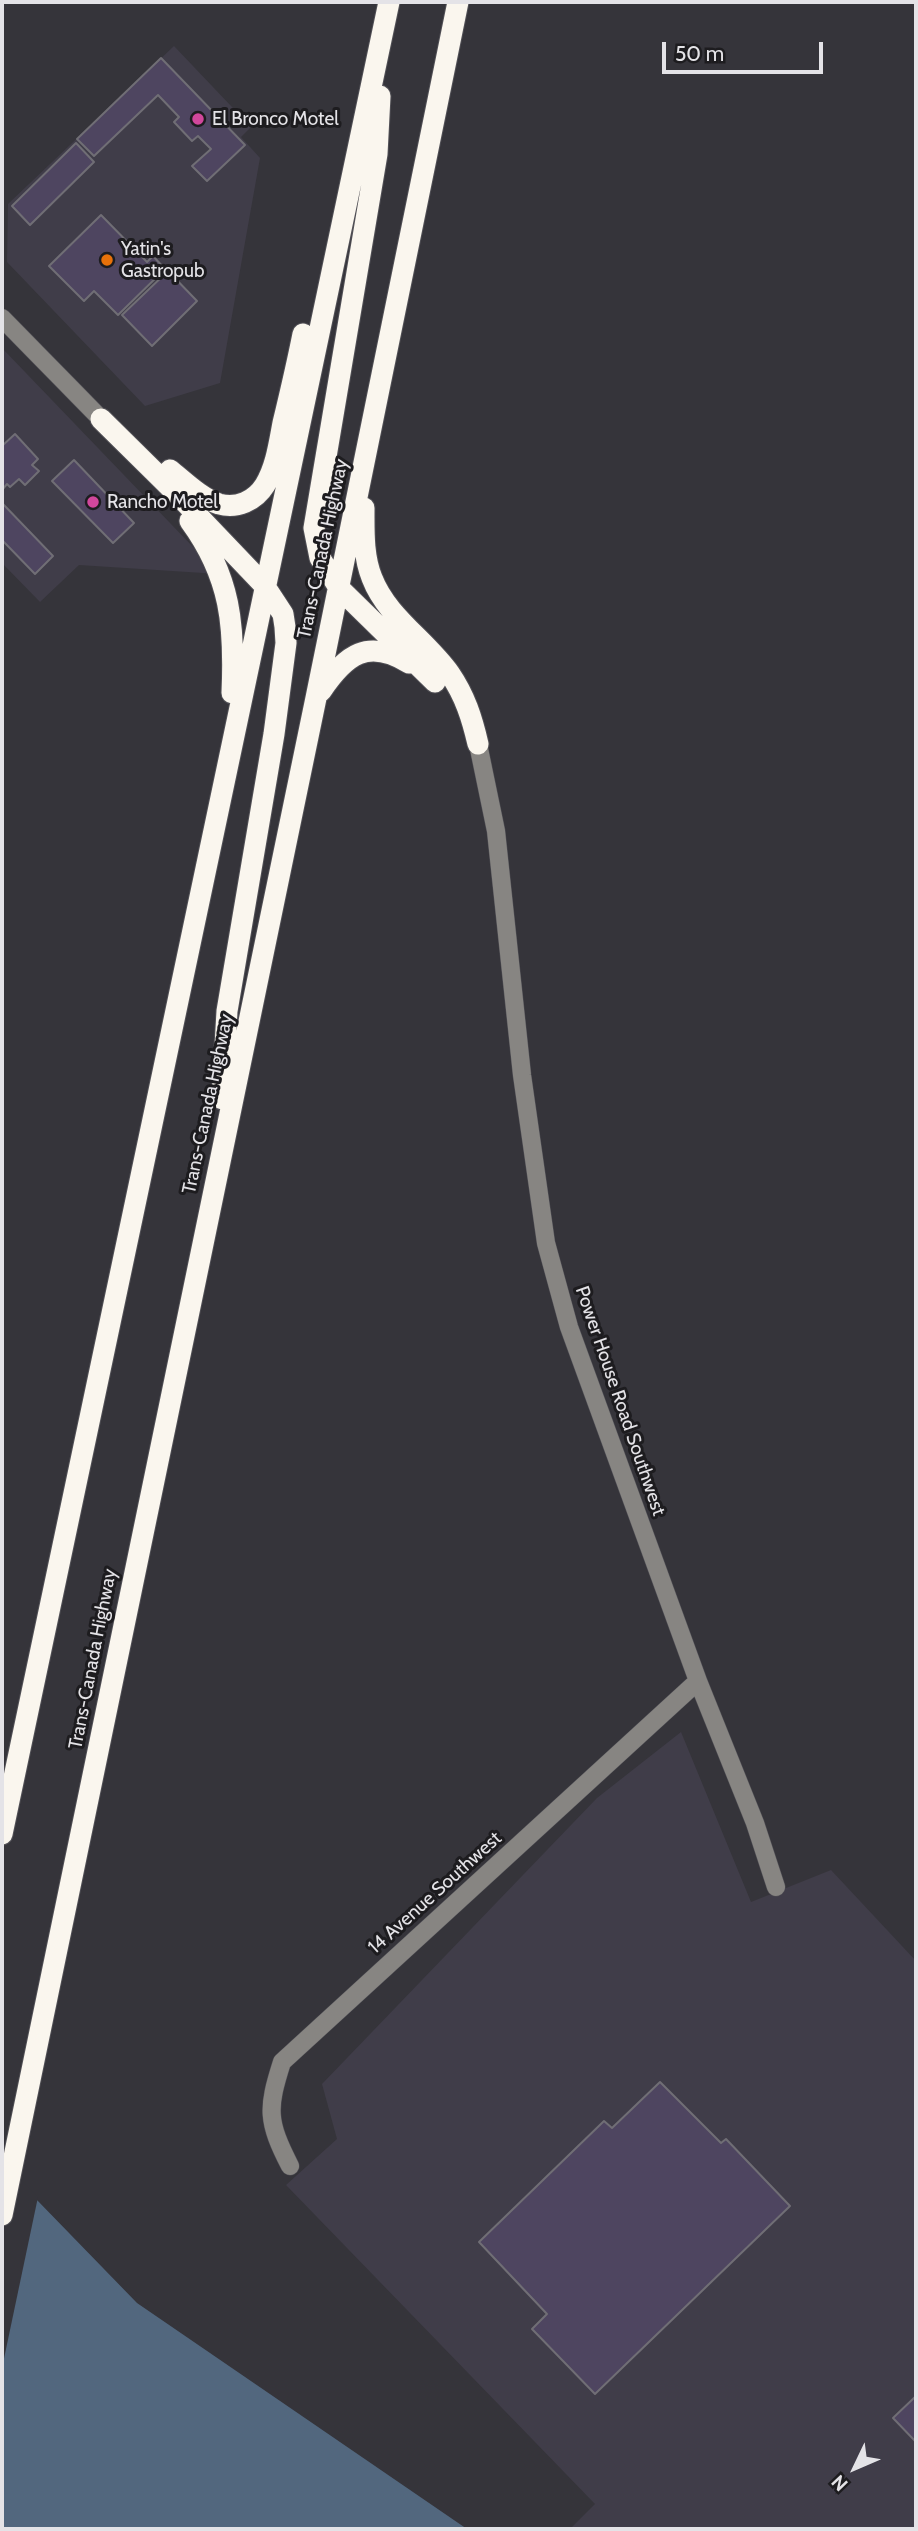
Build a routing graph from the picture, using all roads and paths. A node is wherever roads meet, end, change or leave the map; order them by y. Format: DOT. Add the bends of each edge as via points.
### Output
graph roads {
  1 [pos="389,2"];
  2 [pos="458,2"];
  3 [pos="385,24"];
  4 [pos="352,179"];
  5 [pos="2,318"];
  6 [pos="101,419"];
  7 [pos="365,461"];
  8 [pos="264,585"];
  9 [pos="339,588"];
  10 [pos="435,682"];
  11 [pos="316,698"];
  12 [pos="478,744"];
  13 [pos="230,754"];
  14 [pos="217,1170"];
  15 [pos="698,1681"];
  16 [pos="2,1834"];
  17 [pos="776,1887"];
  18 [pos="290,2166"];
  19 [pos="2,2215"];
  1 -- 3 [label="highway"];
  2 -- 7 [label="highway, Trans-Canada Highway"];
  3 -- 4 [label="highway"];
  3 -- 9 [label="highway" via="377,154 314,528 320,558"];
  4 -- 6 [label="highway" via="308,312 274,463 255,496 232,506 205,498"];
  4 -- 8 [label="highway"];
  5 -- 6 [label="street"];
  6 -- 8 [label="highway"];
  6 -- 13 [label="highway" via="182,510 223,579 233,630"];
  7 -- 9 [label="highway, Trans-Canada Highway"];
  7 -- 12 [label="highway" via="366,557 372,578 393,613 449,672 470,712"];
  8 -- 13 [label="highway"];
  8 -- 14 [label="highway" via="283,614 286,643 227,1011"];
  9 -- 10 [label="highway"];
  9 -- 11 [label="highway, Trans-Canada Highway"];
  10 -- 11 [label="highway" via="398,656 364,651 339,667"];
  10 -- 12 [label="highway"];
  11 -- 14 [label="highway, Trans-Canada Highway"];
  12 -- 15 [label="street, Power House Road Southwest" via="496,831 522,1075 546,1242 569,1327"];
  13 -- 16 [label="highway"];
  14 -- 19 [label="highway, Trans-Canada Highway"];
  15 -- 17 [label="street, Power House Road Southwest"];
  15 -- 18 [label="street, 14 Avenue Southwest" via="282,2062 271,2097 274,2134"];
}
